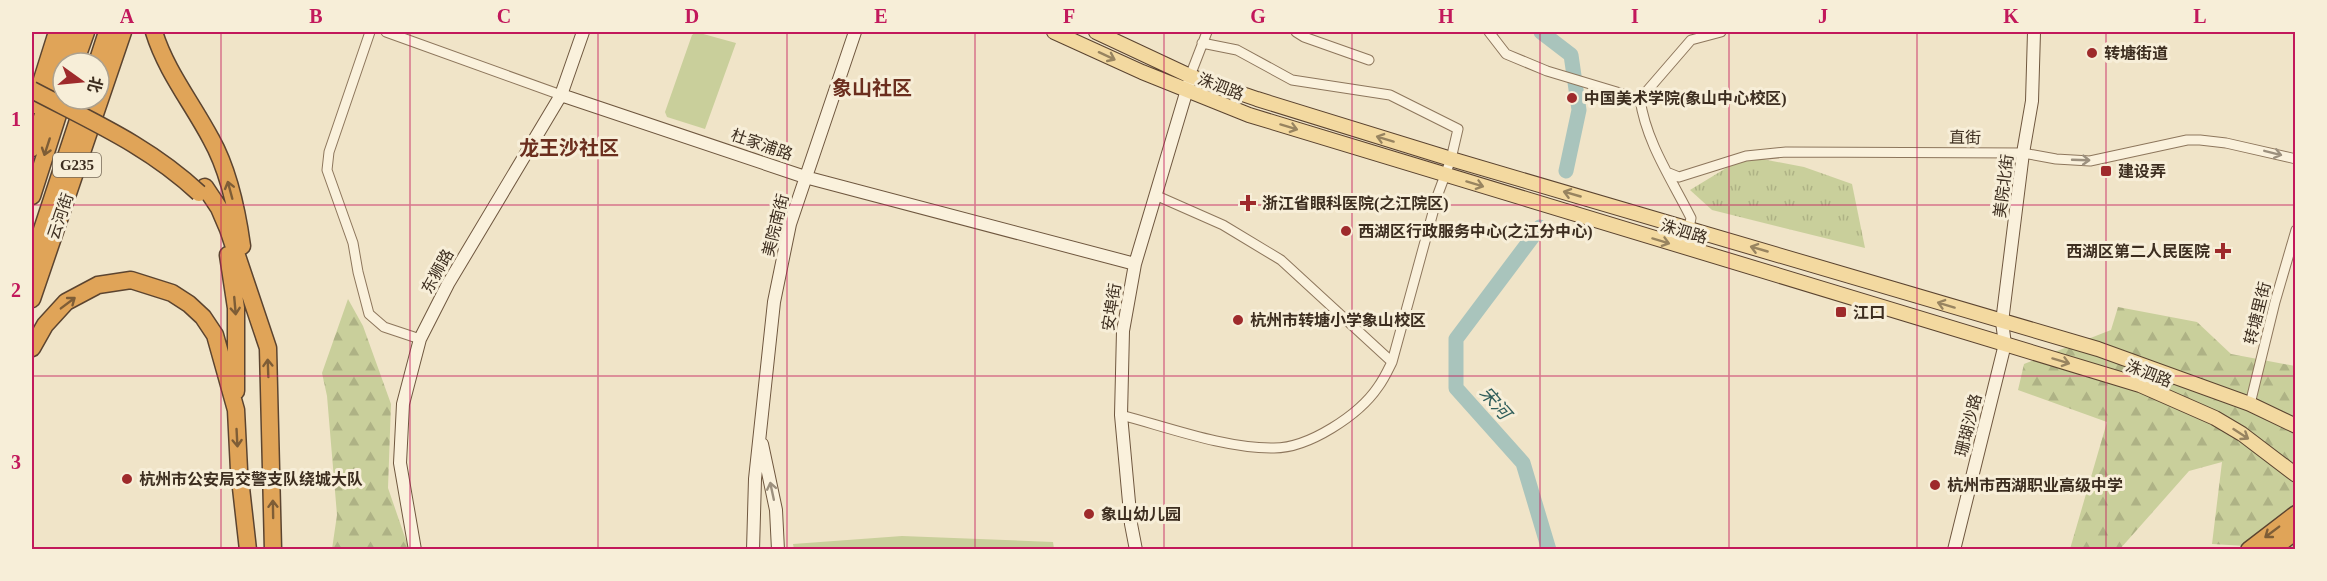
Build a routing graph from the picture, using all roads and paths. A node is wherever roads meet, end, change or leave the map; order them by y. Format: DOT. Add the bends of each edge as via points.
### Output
graph roads {
  1 [pos="57,32"];
  2 [pos="70,32"];
  3 [pos="86,32"];
  4 [pos="107,32"];
  5 [pos="123,32"];
  6 [pos="154,32"];
  7 [pos="370,32"];
  8 [pos="386,32"];
  9 [pos="583,32"];
  10 [pos="855,32"];
  11 [pos="1054,32"];
  12 [pos="1096,32"];
  13 [pos="1207,32"];
  14 [pos="1296,32"];
  15 [pos="1489,32"];
  16 [pos="1721,32"];
  17 [pos="2034,32"];
  18 [pos="1202,43"];
  19 [pos="79,51"];
  20 [pos="101,51"];
  21 [pos="1369,60"];
  22 [pos="1190,76"];
  23 [pos="32,81"];
  24 [pos="32,90"];
  25 [pos="1188,91"];
  26 [pos="51,92"];
  27 [pos="561,95"];
  28 [pos="1640,99"];
  29 [pos="60,111"];
  30 [pos="81,111"];
  31 [pos="87,111"];
  32 [pos="32,113"];
  33 [pos="32,148"];
  34 [pos="2023,153"];
  35 [pos="1451,159"];
  36 [pos="2295,159"];
  37 [pos="1669,173"];
  38 [pos="1446,175"];
  39 [pos="805,177"];
  40 [pos="202,190"];
  41 [pos="1155,195"];
  42 [pos="32,196"];
  43 [pos="1689,228"];
  44 [pos="2295,230"];
  45 [pos="32,260"];
  46 [pos="1135,264"];
  47 [pos="248,288"];
  48 [pos="32,299"];
  49 [pos="2002,321"];
  50 [pos="420,339"];
  51 [pos="2005,344"];
  52 [pos="32,348"];
  53 [pos="1392,362"];
  54 [pos="2250,404"];
  55 [pos="236,410"];
  56 [pos="1120,415"];
  57 [pos="2295,426"];
  58 [pos="760,434"];
  59 [pos="2295,475"];
  60 [pos="2295,514"];
  61 [pos="2295,531"];
  62 [pos="248,549"];
  63 [pos="273,549"];
  64 [pos="415,549"];
  65 [pos="753,549"];
  66 [pos="778,549"];
  67 [pos="1136,549"];
  68 [pos="1954,549"];
  69 [pos="2249,549"];
  70 [pos="2271,549"];
  1 -- 32 [label="highway"];
  2 -- 33 [label="highway, G235"];
  3 -- 19 [label="highway"];
  4 -- 20 [label="highway"];
  5 -- 48 [label="highway, 云河街 / G235"];
  47 -- 6 [label="highway, one-way" via="238,221 225,171"];
  7 -- 50 [label="street" via="329,152 327,170 353,243 369,314 384,327"];
  8 -- 27 [label="street, 杜家浦路"];
  9 -- 27 [label="street, 东狮路"];
  10 -- 39 [label="street, 美院南街"];
  11 -- 25 [label="main road, 洙泗路, one-way"];
  12 -- 22 [label="main road, 洙泗路"];
  13 -- 18 [label="street"];
  14 -- 21 [label="street"];
  15 -- 28 [label="street" via="1506,54 1547,71"];
  16 -- 28 [label="street" via="1690,40"];
  17 -- 34 [label="street, 美院北街" via="2032,101"];
  18 -- 22 [label="street"];
  18 -- 35 [label="street" via="1237,50 1292,80 1390,95 1458,129"];
  22 -- 25 [label="street, 安埠街"];
  35 -- 22 [label="main road, 洙泗路, one-way"];
  23 -- 26 [label="highway"];
  24 -- 40 [label="highway, bridge" via="140,147"];
  25 -- 38 [label="main road, 洙泗路, one-way" via="1249,115"];
  25 -- 41 [label="street, 安埠街"];
  27 -- 39 [label="street, 杜家浦路"];
  27 -- 50 [label="street, 东狮路" via="448,284"];
  28 -- 37 [label="street" via="1650,137"];
  29 -- 42 [label="highway, G235, one-way"];
  30 -- 45 [label="highway, G235"];
  31 -- 40 [label="highway" via="157,148 180,165"];
  34 -- 36 [label="street, 直街, one-way" via="2090,161 2200,140"];
  34 -- 37 [label="street, 直街" via="1786,152 1746,156 1680,177"];
  34 -- 49 [label="street, 美院北街"];
  35 -- 38 [label="street"];
  43 -- 35 [label="main road, 洙泗路, one-way"];
  37 -- 43 [label="street" via="1690,218"];
  38 -- 51 [label="main road, 洙泗路, one-way"];
  38 -- 53 [label="street"];
  39 -- 46 [label="street, 杜家浦路"];
  39 -- 58 [label="street, 美院南街" via="790,224 774,302"];
  40 -- 47 [label="highway" via="219,208"];
  40 -- 55 [label="highway, one-way" via="229,260 236,308"];
  41 -- 46 [label="street, 安埠街"];
  41 -- 53 [label="street" via="1222,225 1281,260"];
  49 -- 43 [label="main road, 洙泗路, one-way"];
  44 -- 54 [label="street, 转塘里街"];
  46 -- 56 [label="street, 安埠街" via="1123,331"];
  63 -- 47 [label="highway, one-way" via="268,348"];
  49 -- 51 [label="street, 美院北街"];
  49 -- 54 [label="main road, 洙泗路" via="2098,349"];
  50 -- 64 [label="street, 东狮路" via="403,404 400,463"];
  51 -- 59 [label="main road, 洙泗路, one-way" via="2140,385 2215,418"];
  51 -- 68 [label="street, 珊瑚沙路"];
  52 -- 55 [label="highway, one-way" via="45,325 66,302 98,285 131,280 148,284 189,304 215,335"];
  53 -- 56 [label="street" via="1378,387 1356,411 1297,445 1275,448 1233,444"];
  54 -- 57 [label="main road, 洙泗路"];
  55 -- 62 [label="highway, one-way"];
  56 -- 67 [label="street, 安埠街"];
  58 -- 65 [label="street, 美院南街"];
  66 -- 58 [label="street, 美院南街, one-way" via="776,510"];
  60 -- 69 [label="highway, one-way"];
  61 -- 70 [label="highway"];
}
